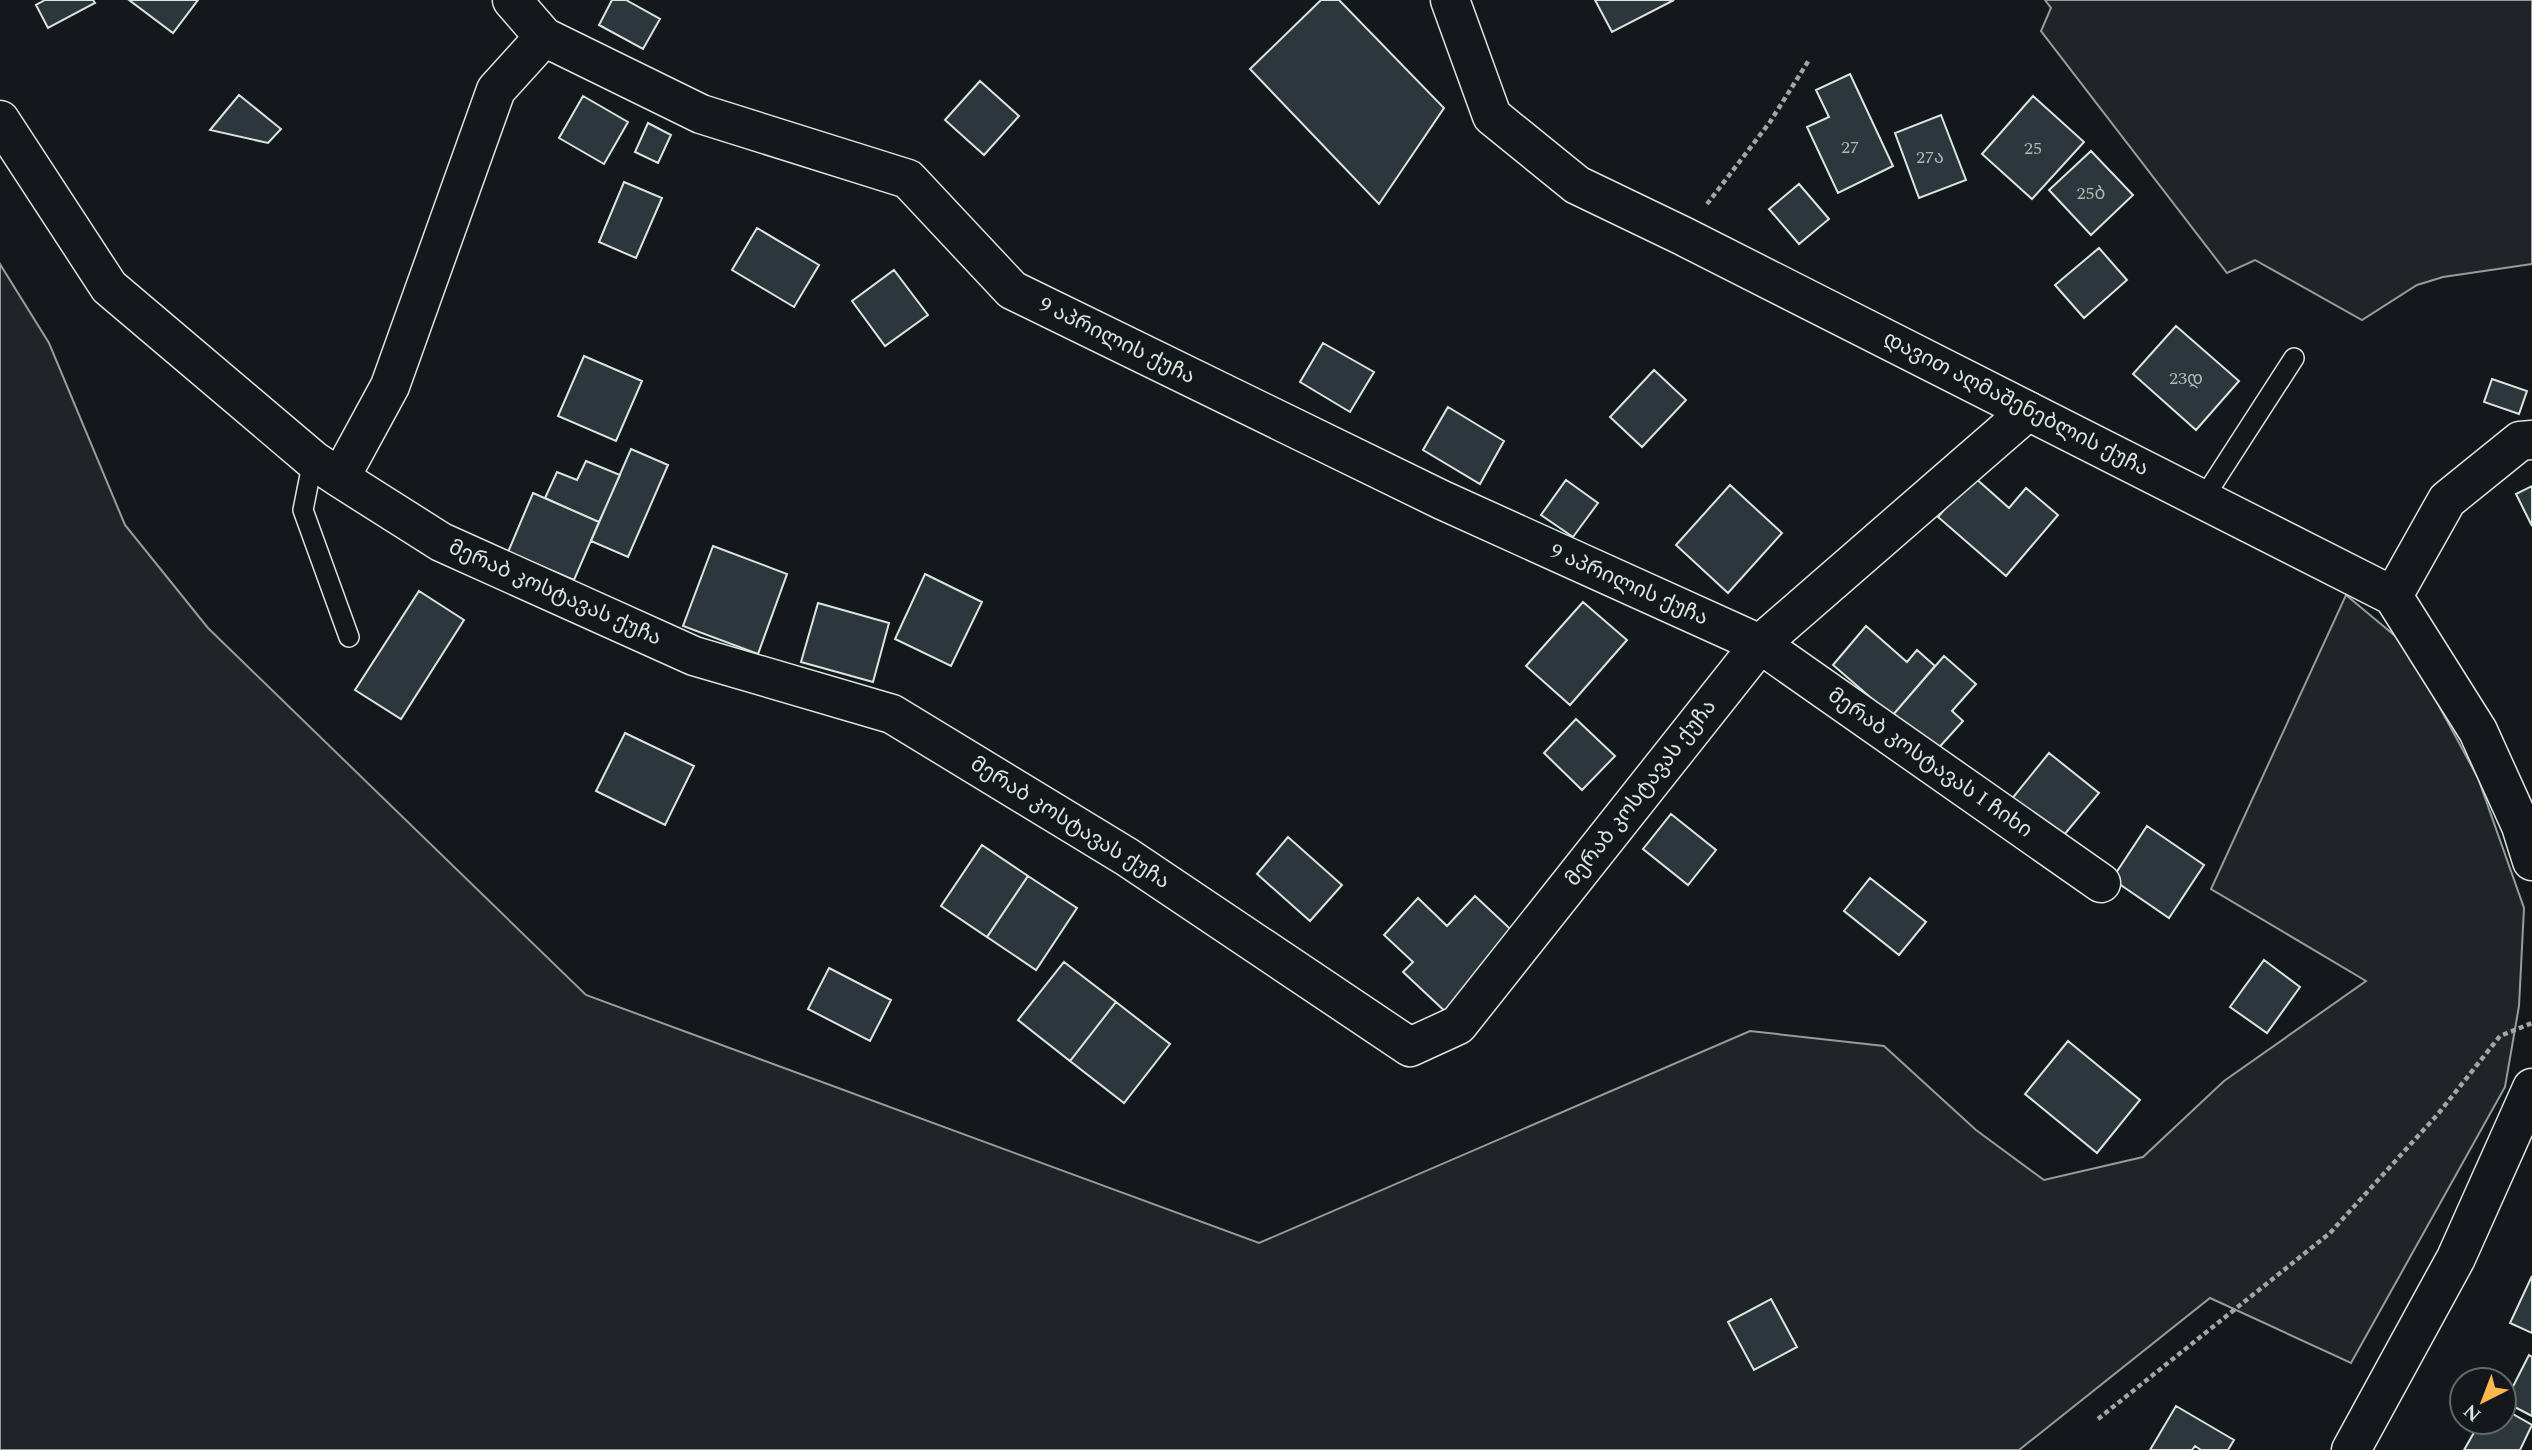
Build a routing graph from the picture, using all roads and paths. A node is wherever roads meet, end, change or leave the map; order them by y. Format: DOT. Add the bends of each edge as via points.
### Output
graph roads {
  1 [pos="512,0"];
  2 [pos="1450,0"];
  3 [pos="544,37"];
  4 [pos="1809,60"];
  5 [pos="0,120"];
  6 [pos="1683,236"];
  7 [pos="2294,358"];
  8 [pos="2028,411"];
  9 [pos="2532,440"];
  10 [pos="326,469"];
  11 [pos="2203,499"];
  12 [pos="2393,596"];
  13 [pos="349,637"];
  14 [pos="1760,644"];
  15 [pos="2532,861"];
  16 [pos="2101,883"];
  17 [pos="2532,1023"];
  18 [pos="2532,1088"];
  19 [pos="2098,1419"];
  20 [pos="2351,1450"];
  1 -- 3 [label="street, 9 აპრილის ქუჩა"];
  2 -- 6 [label="street, დავით აღმაშენებლის ქუჩა" via="1492,116 1577,185"];
  3 -- 10 [label="street" via="496,90 390,386"];
  3 -- 14 [label="street, 9 აპრილის ქუჩა" via="701,114 908,179 1012,290 1441,500"];
  4 -- 6 [label="path" via="1770,122"];
  5 -- 10 [label="street" via="109,287"];
  6 -- 8 [label="street, დავით აღმაშენებლის ქუჩა"];
  7 -- 11 [label="lane"];
  8 -- 11 [label="street, დავით აღმაშენებლის ქუჩა"];
  8 -- 14 [label="street, მერაბ კოსტავას ქუჩა"];
  9 -- 12 [label="street" via="2520,441 2447,500"];
  10 -- 13 [label="lane" via="303,510"];
  10 -- 14 [label="street, მერაბ კოსტავას ქუჩა" via="441,541 694,656 892,714 1127,856 1410,1047 1458,1025"];
  11 -- 12 [label="street, დავით აღმაშენებლის ქუჩა"];
  12 -- 15 [label="street" via="2478,731"];
  14 -- 16 [label="street, მერაბ კოსტავას I ჩიხი"];
  17 -- 19 [label="path" via="2500,1036 2438,1114 2330,1233"];
  18 -- 20 [label="street" via="2456,1258"];
}
